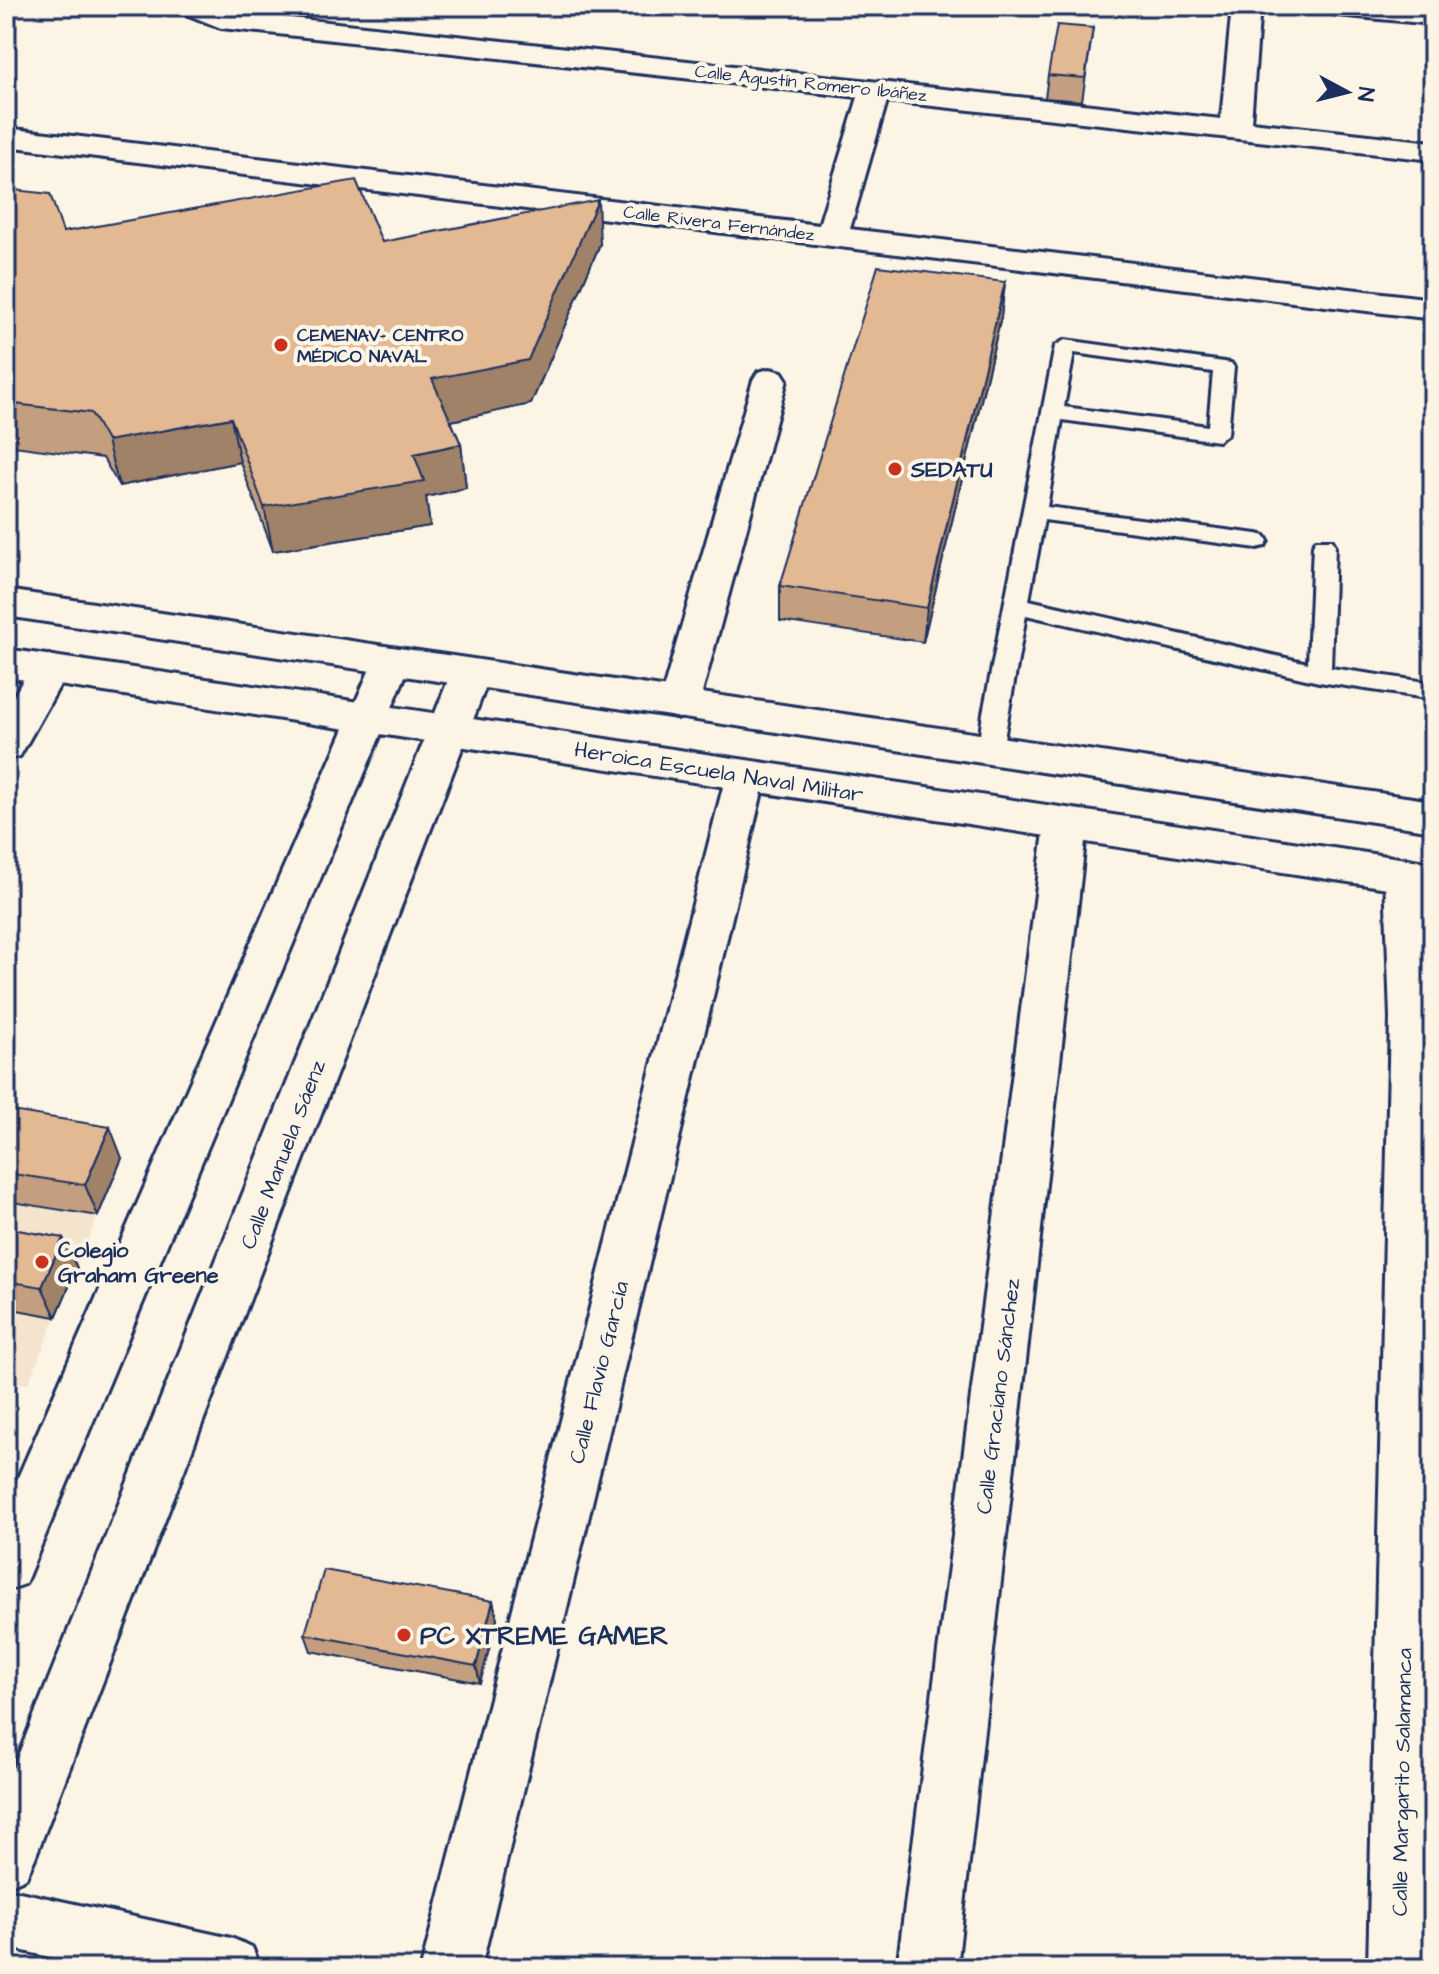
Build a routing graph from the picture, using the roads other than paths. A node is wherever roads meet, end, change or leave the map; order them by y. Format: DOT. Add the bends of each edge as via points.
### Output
graph roads {
  1 [pos="191,6"];
  2 [pos="1246,6"];
  3 [pos="1337,6"];
  4 [pos="1433,15"];
  5 [pos="875,90"];
  6 [pos="1235,130"];
  7 [pos="6,137"];
  8 [pos="1433,151"];
  9 [pos="832,237"];
  10 [pos="1433,309"];
  11 [pos="770,380"];
  12 [pos="1052,412"];
  13 [pos="1034,512"];
  14 [pos="1257,541"];
  15 [pos="1324,545"];
  16 [pos="6,603"];
  17 [pos="1017,605"];
  18 [pos="392,662"];
  19 [pos="6,663"];
  20 [pos="49,669"];
  21 [pos="471,673"];
  22 [pos="1319,674"];
  23 [pos="1433,691"];
  24 [pos="679,704"];
  25 [pos="368,718"];
  26 [pos="449,730"];
  27 [pos="6,746"];
  28 [pos="990,750"];
  29 [pos="746,775"];
  30 [pos="1433,816"];
  31 [pos="1066,824"];
  32 [pos="1419,877"];
  33 [pos="6,1566"];
  34 [pos="6,1858"];
  35 [pos="6,1918"];
  36 [pos="231,1968"];
  37 [pos="451,1968"];
  38 [pos="927,1968"];
  39 [pos="1398,1968"];
  1 -- 5 [label="street, Calle Agustín Romero Ibáñez" via="221,19"];
  2 -- 6 [label="street"];
  3 -- 4 [label="street"];
  5 -- 6 [label="street, Calle Agustín Romero Ibáñez"];
  5 -- 9 [label="street"];
  6 -- 8 [label="street, Calle Agustín Romero Ibáñez"];
  7 -- 9 [label="street, Calle Rivera Fernández"];
  9 -- 10 [label="street, Calle Rivera Fernández"];
  11 -- 24 [label="street"];
  12 -- 12 [label="lane" via="1218,434 1224,367 1065,346"];
  12 -- 13 [label="lane"];
  13 -- 14 [label="lane"];
  13 -- 17 [label="lane"];
  15 -- 22 [label="lane"];
  16 -- 18 [label="street"];
  17 -- 22 [label="lane"];
  17 -- 28 [label="lane" via="995,698"];
  18 -- 21 [label="street"];
  18 -- 25 [label="street"];
  19 -- 20 [label="street, Heroica Escuela Naval Militar"];
  20 -- 25 [label="street, Heroica Escuela Naval Militar"];
  20 -- 27 [label="street"];
  21 -- 24 [label="street"];
  21 -- 26 [label="street, Calle Manuela Sáenz"];
  22 -- 23 [label="lane"];
  24 -- 28 [label="street"];
  25 -- 26 [label="street, Heroica Escuela Naval Militar"];
  25 -- 33 [label="street"];
  26 -- 29 [label="street, Heroica Escuela Naval Militar"];
  26 -- 34 [label="street, Calle Manuela Sáenz"];
  28 -- 30 [label="street"];
  29 -- 31 [label="street, Heroica Escuela Naval Militar"];
  29 -- 37 [label="street, Calle Flavio García"];
  31 -- 32 [label="street, Heroica Escuela Naval Militar"];
  31 -- 38 [label="street, Calle Graciano Sánchez"];
  32 -- 39 [label="street, Calle Margarito Salamanca" via="1412,1018"];
  35 -- 36 [label="street"];
}
